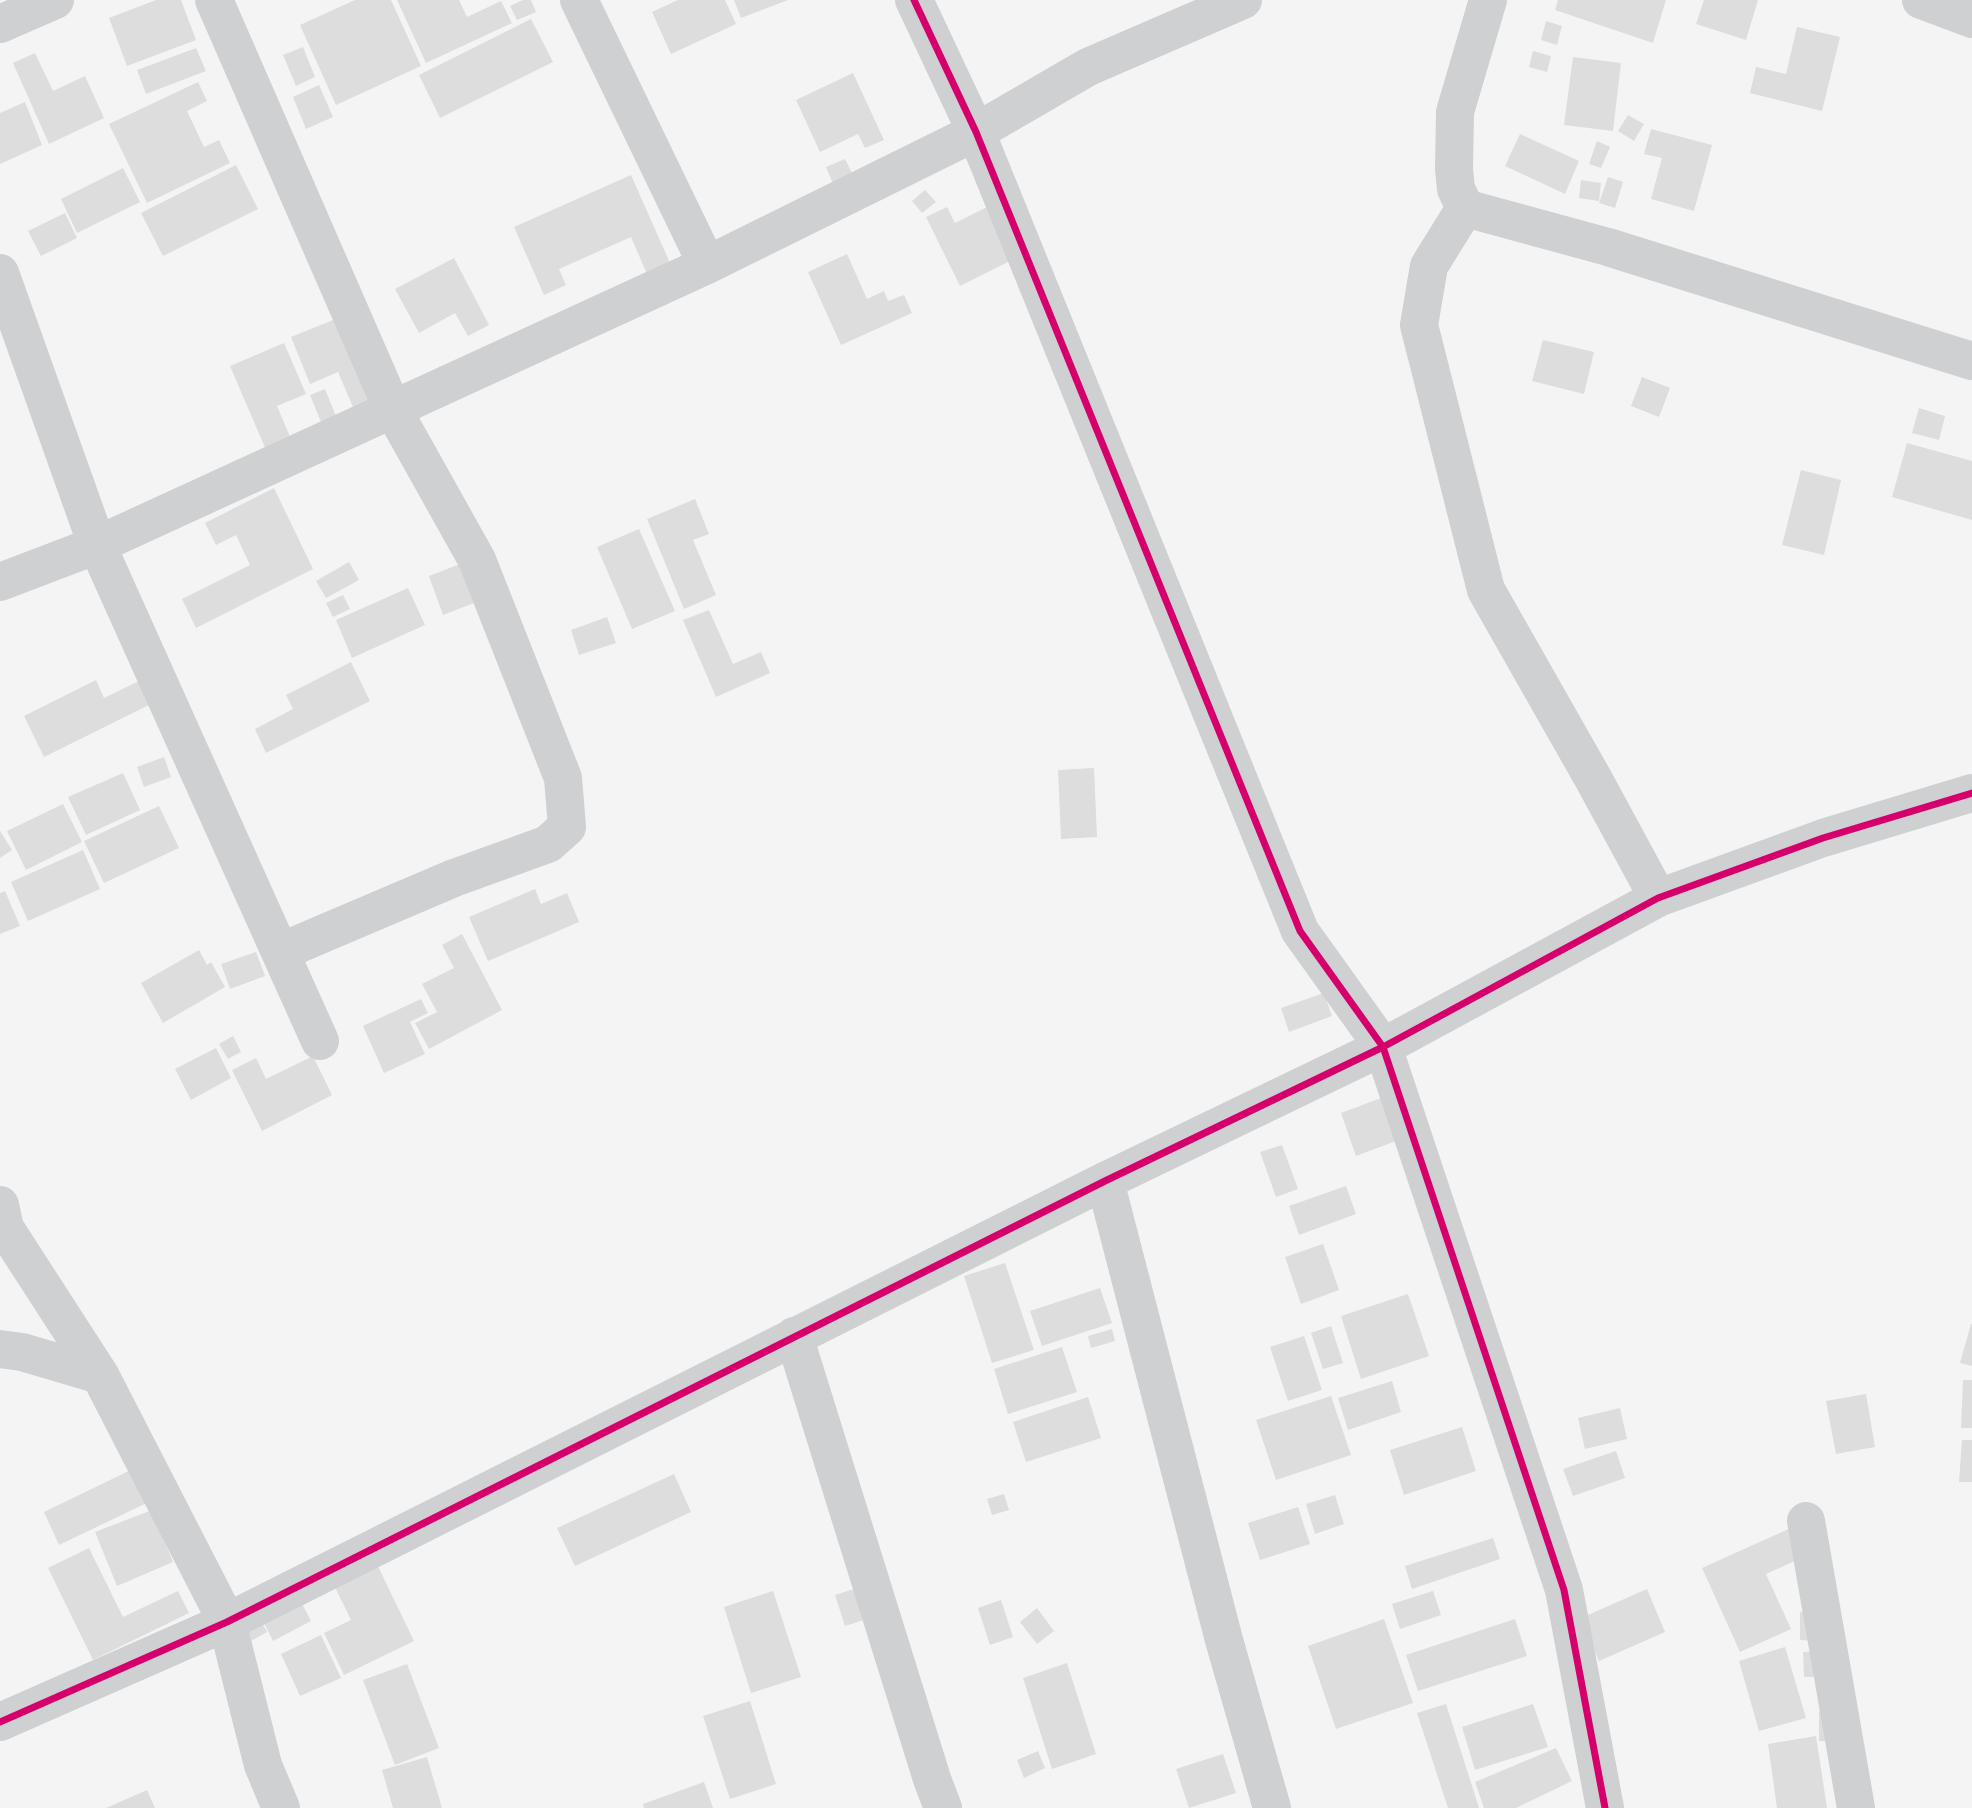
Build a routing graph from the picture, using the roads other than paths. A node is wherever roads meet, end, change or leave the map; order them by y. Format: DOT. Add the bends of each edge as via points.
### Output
graph roads {
  1 [pos="55,0"];
  2 [pos="214,0"];
  3 [pos="579,0"];
  4 [pos="914,0"];
  5 [pos="1243,0"];
  6 [pos="1488,0"];
  7 [pos="1921,0"];
  8 [pos="1972,19"];
  9 [pos="0,24"];
  10 [pos="976,132"];
  11 [pos="1465,208"];
  12 [pos="707,265"];
  13 [pos="0,273"];
  14 [pos="1972,361"];
  15 [pos="392,408"];
  16 [pos="97,545"];
  17 [pos="0,582"];
  18 [pos="1972,793"];
  19 [pos="1658,898"];
  20 [pos="280,952"];
  21 [pos="320,1041"];
  22 [pos="1383,1047"];
  23 [pos="1105,1181"];
  24 [pos="0,1205"];
  25 [pos="794,1336"];
  26 [pos="0,1349"];
  27 [pos="100,1375"];
  28 [pos="1806,1521"];
  29 [pos="227,1622"];
  30 [pos="0,1722"];
  31 [pos="281,1808"];
  32 [pos="943,1808"];
  33 [pos="1272,1808"];
  34 [pos="1605,1808"];
  35 [pos="1856,1808"];
  1 -- 9 [label="street"];
  2 -- 15 [label="street"];
  3 -- 12 [label="street"];
  4 -- 10 [label="street"];
  5 -- 10 [label="street" via="1088,68"];
  6 -- 11 [label="street" via="1455,112 1456,189"];
  7 -- 8 [label="street"];
  10 -- 12 [label="street"];
  10 -- 22 [label="street" via="1300,931"];
  11 -- 14 [label="street" via="1608,247"];
  11 -- 19 [label="street" via="1429,266 1419,325 1486,590"];
  12 -- 15 [label="street"];
  13 -- 16 [label="street"];
  15 -- 16 [label="street"];
  15 -- 20 [label="street" via="477,560 563,778 566,827 548,844 454,878"];
  16 -- 17 [label="street"];
  16 -- 20 [label="street"];
  18 -- 19 [label="street" via="1823,838"];
  19 -- 22 [label="street"];
  20 -- 21 [label="street"];
  22 -- 23 [label="street"];
  22 -- 34 [label="street" via="1564,1591"];
  23 -- 25 [label="street"];
  23 -- 33 [label="street"];
  24 -- 27 [label="street" via="5,1228"];
  25 -- 29 [label="street"];
  25 -- 32 [label="street"];
  26 -- 27 [label="street"];
  27 -- 29 [label="street"];
  28 -- 35 [label="street"];
  29 -- 30 [label="street"];
  29 -- 31 [label="street" via="263,1765"];
}
